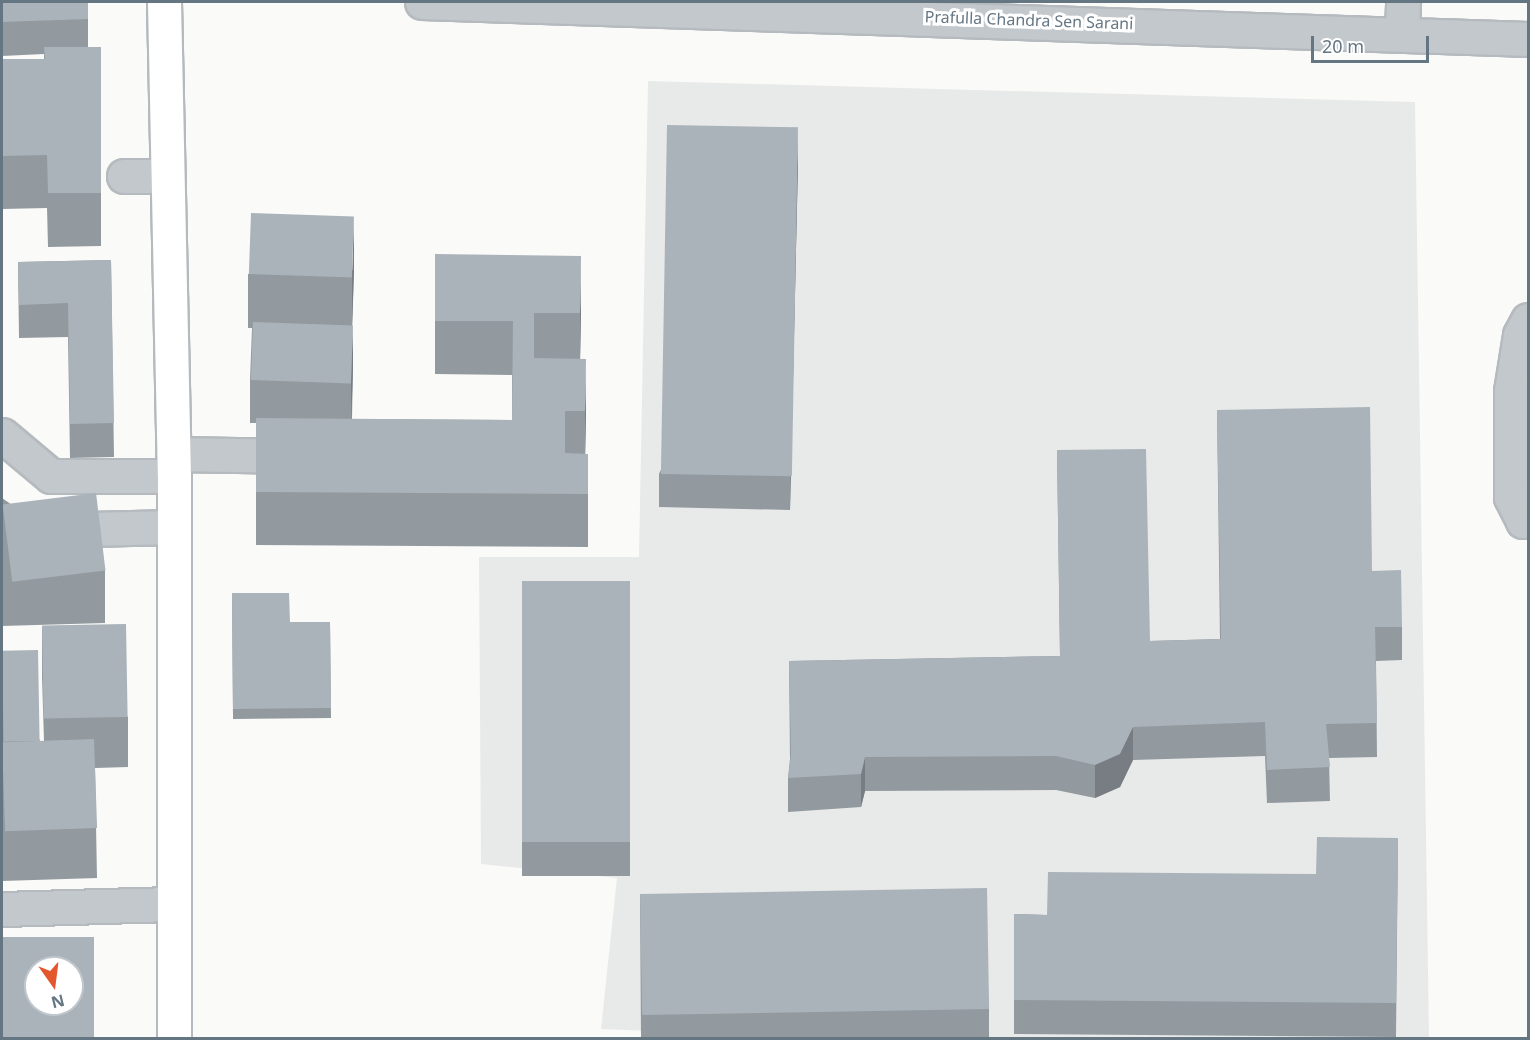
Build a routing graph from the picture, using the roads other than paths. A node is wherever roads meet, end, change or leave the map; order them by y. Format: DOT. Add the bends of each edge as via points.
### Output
graph roads {
  1 [pos="164,2"];
  2 [pos="422,2"];
  3 [pos="474,2"];
  4 [pos="639,4"];
  5 [pos="814,7"];
  6 [pos="1048,11"];
  7 [pos="1403,17"];
  8 [pos="1528,39"];
  9 [pos="124,176"];
  10 [pos="167,176"];
  11 [pos="1528,320"];
  12 [pos="2,435"];
  13 [pos="327,457"];
  14 [pos="173,465"];
  15 [pos="1528,521"];
  16 [pos="174,527"];
  17 [pos="2,531"];
  18 [pos="174,904"];
  19 [pos="2,909"];
  20 [pos="174,1038"];
  1 -- 10 [label="main road"];
  2 -- 3 [label="street, Prafulla Chandra Sen Sarani"];
  3 -- 4 [label="street, Prafulla Chandra Sen Sarani"];
  4 -- 5 [label="street, Prafulla Chandra Sen Sarani"];
  5 -- 6 [label="street, Prafulla Chandra Sen Sarani"];
  6 -- 7 [label="street, Prafulla Chandra Sen Sarani"];
  7 -- 8 [label="street, Prafulla Chandra Sen Sarani"];
  9 -- 10 [label="street"];
  10 -- 14 [label="main road"];
  11 -- 15 [label="street" via="1520,335 1511,392 1511,497 1523,521"];
  12 -- 14 [label="street" via="51,476"];
  13 -- 14 [label="street"];
  14 -- 16 [label="main road"];
  16 -- 17 [label="street"];
  16 -- 18 [label="main road"];
  18 -- 19 [label="street"];
  18 -- 20 [label="main road"];
}
